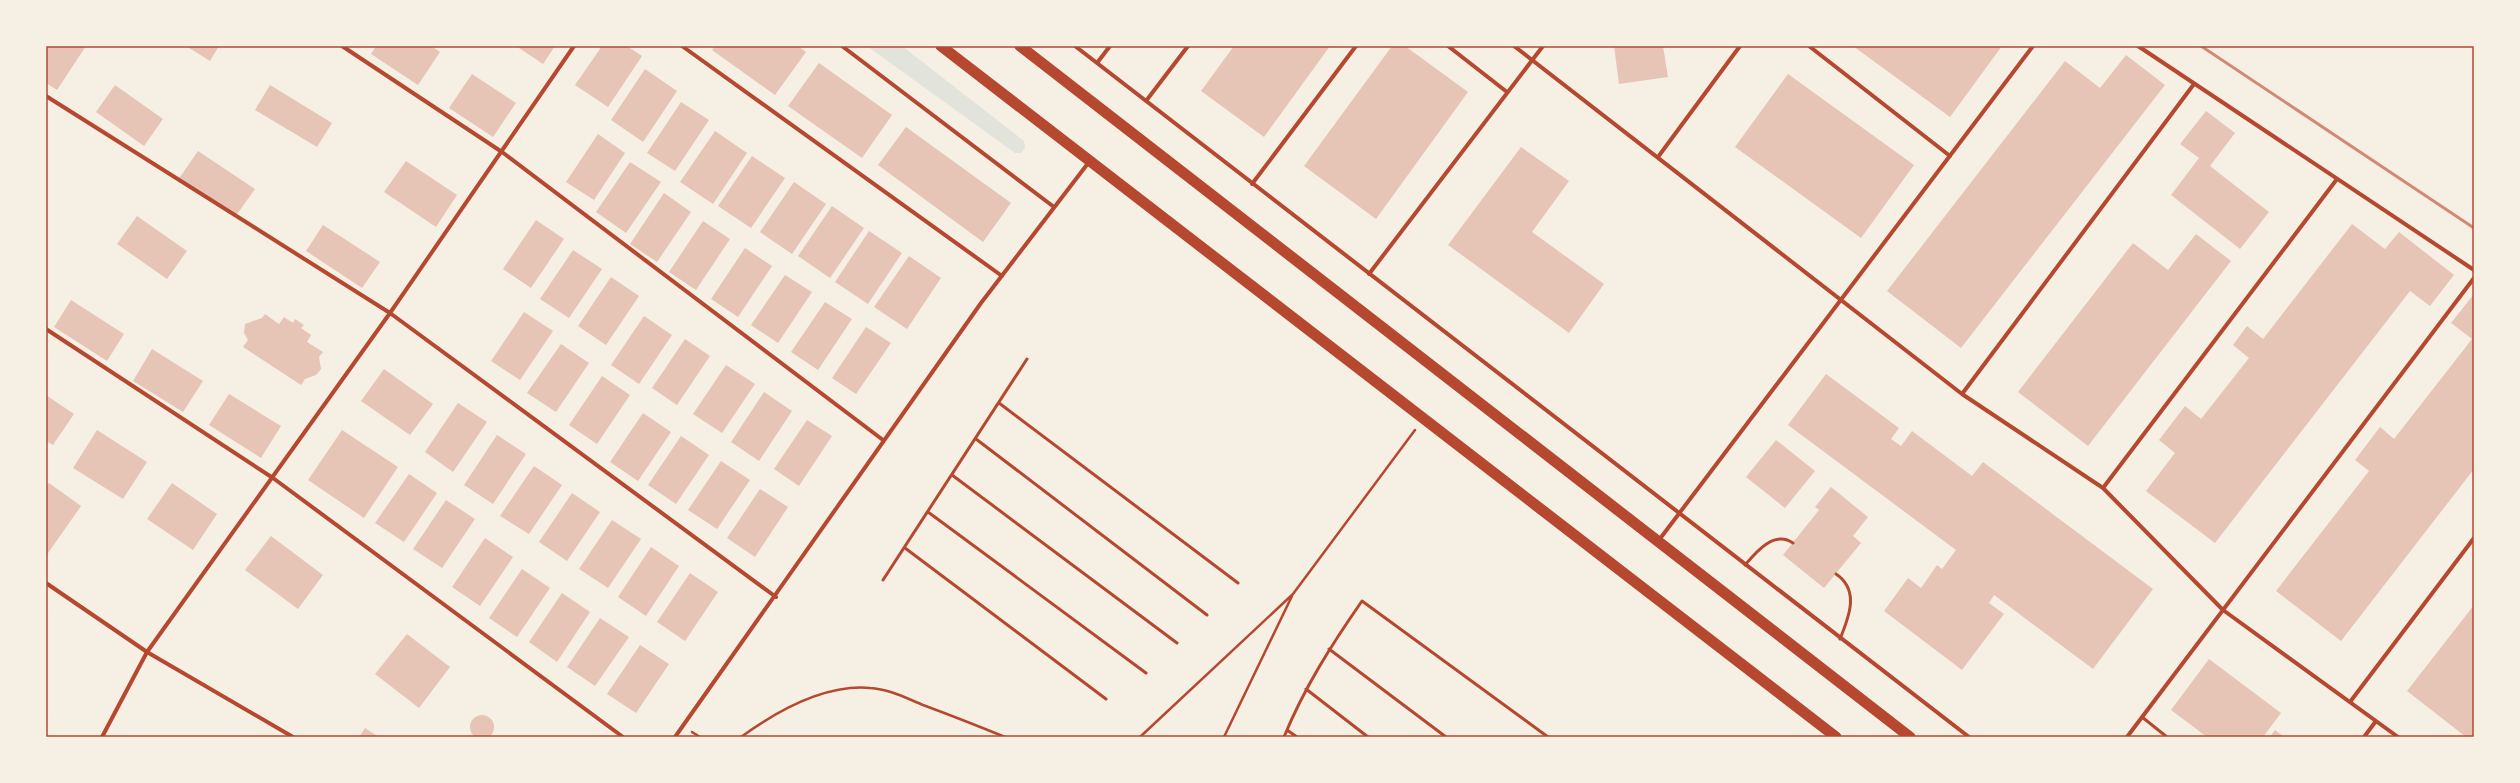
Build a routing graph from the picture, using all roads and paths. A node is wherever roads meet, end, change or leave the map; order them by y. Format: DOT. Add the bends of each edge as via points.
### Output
graph roads {
  1 [pos="342,46"];
  2 [pos="574,46"];
  3 [pos="682,46"];
  4 [pos="842,46"];
  5 [pos="941,46"];
  6 [pos="1020,46"];
  7 [pos="1075,46"];
  8 [pos="1110,46"];
  9 [pos="1188,46"];
  10 [pos="1356,46"];
  11 [pos="1448,46"];
  12 [pos="1514,46"];
  13 [pos="1543,46"];
  14 [pos="1740,46"];
  15 [pos="1809,46"];
  16 [pos="2033,46"];
  17 [pos="2138,46"];
  18 [pos="1533,60"];
  19 [pos="1097,63"];
  20 [pos="2194,84"];
  21 [pos="1507,92"];
  22 [pos="46,96"];
  23 [pos="1146,102"];
  24 [pos="502,152"];
  25 [pos="1950,156"];
  26 [pos="1658,157"];
  27 [pos="1091,160"];
  28 [pos="2337,179"];
  29 [pos="1252,184"];
  30 [pos="1054,207"];
  31 [pos="2474,270"];
  32 [pos="1369,274"];
  33 [pos="1002,276"];
  34 [pos="2474,278"];
  35 [pos="1842,301"];
  36 [pos="390,312"];
  37 [pos="46,329"];
  38 [pos="1027,359"];
  39 [pos="1962,394"];
  40 [pos="999,403"];
  41 [pos="1424,418"];
  42 [pos="976,439"];
  43 [pos="883,440"];
  44 [pos="952,475"];
  45 [pos="273,478"];
  46 [pos="2103,488"];
  47 [pos="928,512"];
  48 [pos="1678,515"];
  49 [pos="2474,538"];
  50 [pos="1658,541"];
  51 [pos="1793,543"];
  52 [pos="905,548"];
  53 [pos="1745,566"];
  54 [pos="1836,574"];
  55 [pos="883,580"];
  56 [pos="46,582"];
  57 [pos="1238,583"];
  58 [pos="1293,594"];
  59 [pos="776,597"];
  60 [pos="2223,610"];
  61 [pos="1207,615"];
  62 [pos="1840,639"];
  63 [pos="1177,643"];
  64 [pos="1329,649"];
  65 [pos="147,652"];
  66 [pos="1146,674"];
  67 [pos="1306,689"];
  68 [pos="1106,699"];
  69 [pos="2350,702"];
  70 [pos="2142,717"];
  71 [pos="2376,721"];
  72 [pos="1287,730"];
  73 [pos="102,737"];
  74 [pos="293,737"];
  75 [pos="623,737"];
  76 [pos="675,737"];
  77 [pos="742,737"];
  78 [pos="1005,737"];
  79 [pos="1140,737"];
  80 [pos="1224,737"];
  81 [pos="1284,737"];
  82 [pos="1297,737"];
  83 [pos="1368,737"];
  84 [pos="1446,737"];
  85 [pos="1548,737"];
  86 [pos="1836,737"];
  87 [pos="1910,737"];
  88 [pos="1969,737"];
  89 [pos="2127,737"];
  90 [pos="2167,737"];
  91 [pos="2364,737"];
  92 [pos="2398,737"];
  1 -- 24 [label="street"];
  2 -- 24 [label="street"];
  3 -- 33 [label="street"];
  4 -- 30 [label="street"];
  5 -- 27 [label="highway"];
  6 -- 50 [label="highway"];
  7 -- 19 [label="street"];
  8 -- 19 [label="street"];
  9 -- 23 [label="street"];
  10 -- 29 [label="street"];
  11 -- 21 [label="street"];
  12 -- 18 [label="street"];
  13 -- 18 [label="street"];
  14 -- 26 [label="street"];
  15 -- 25 [label="street"];
  16 -- 25 [label="street"];
  17 -- 20 [label="street"];
  18 -- 21 [label="street"];
  18 -- 26 [label="street"];
  19 -- 23 [label="street"];
  20 -- 28 [label="street"];
  20 -- 39 [label="street"];
  21 -- 32 [label="street"];
  22 -- 36 [label="street"];
  23 -- 29 [label="street"];
  24 -- 36 [label="street"];
  24 -- 43 [label="street"];
  25 -- 35 [label="street"];
  26 -- 35 [label="street"];
  27 -- 30 [label="street"];
  27 -- 41 [label="highway"];
  28 -- 31 [label="street"];
  28 -- 46 [label="street"];
  29 -- 32 [label="street"];
  30 -- 33 [label="street"];
  32 -- 48 [label="street"];
  33 -- 43 [label="street"];
  34 -- 60 [label="street"];
  35 -- 39 [label="street"];
  35 -- 48 [label="street"];
  36 -- 45 [label="street"];
  36 -- 59 [label="street"];
  37 -- 45 [label="street"];
  38 -- 40 [label="lane"];
  39 -- 46 [label="street"];
  40 -- 42 [label="lane"];
  40 -- 57 [label="lane"];
  41 -- 58 [label="path"];
  41 -- 86 [label="highway"];
  42 -- 44 [label="lane"];
  42 -- 61 [label="lane"];
  43 -- 59 [label="street"];
  44 -- 47 [label="lane"];
  44 -- 63 [label="lane"];
  45 -- 65 [label="street"];
  45 -- 75 [label="street"];
  46 -- 60 [label="street"];
  47 -- 52 [label="lane"];
  47 -- 66 [label="lane"];
  48 -- 50 [label="street"];
  48 -- 53 [label="street"];
  49 -- 69 [label="street"];
  50 -- 87 [label="highway"];
  51 -- 53 [label="lane" via="1782,540 1768,543"];
  52 -- 55 [label="lane"];
  52 -- 68 [label="lane"];
  53 -- 62 [label="street"];
  54 -- 62 [label="lane" via="1846,584 1851,600 1849,616"];
  56 -- 65 [label="street"];
  58 -- 79 [label="path"];
  58 -- 80 [label="path"];
  59 -- 76 [label="street"];
  60 -- 69 [label="street"];
  60 -- 70 [label="street"];
  62 -- 88 [label="street"];
  64 -- 67 [label="lane"];
  64 -- 84 [label="lane"];
  64 -- 85 [label="lane" via="1362,601"];
  65 -- 73 [label="street"];
  65 -- 74 [label="street"];
  67 -- 72 [label="lane"];
  67 -- 83 [label="lane"];
  69 -- 71 [label="street"];
  70 -- 89 [label="street"];
  70 -- 90 [label="lane"];
  71 -- 91 [label="street"];
  71 -- 92 [label="street"];
  72 -- 81 [label="lane"];
  72 -- 82 [label="lane"];
  77 -- 78 [label="path" via="773,716 808,699 845,689 870,688 891,692"];
}
